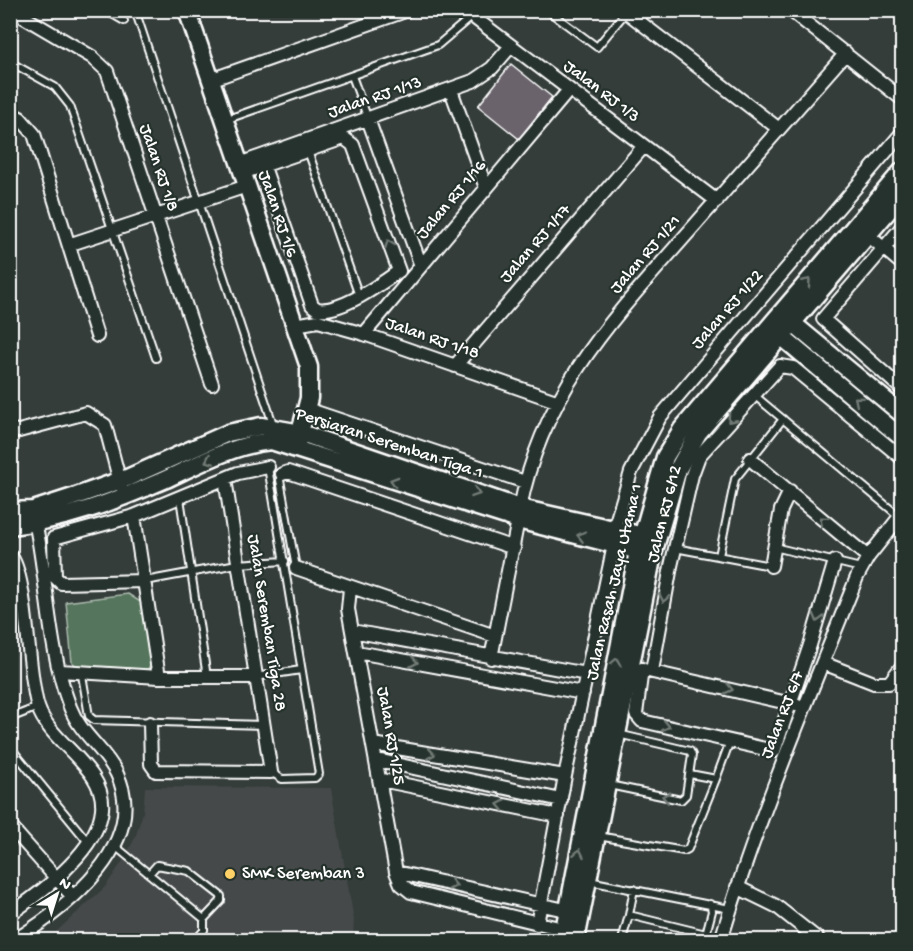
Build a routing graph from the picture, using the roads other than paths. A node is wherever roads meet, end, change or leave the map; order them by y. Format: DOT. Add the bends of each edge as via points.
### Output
graph roads {
  1 [pos="12,10"];
  2 [pos="105,10"];
  3 [pos="135,10"];
  4 [pos="187,10"];
  5 [pos="408,10"];
  6 [pos="546,10"];
  7 [pos="790,10"];
  8 [pos="625,11"];
  9 [pos="468,13"];
  10 [pos="124,21"];
  11 [pos="511,46"];
  12 [pos="846,53"];
  13 [pos="10,62"];
  14 [pos="352,76"];
  15 [pos="210,80"];
  16 [pos="451,90"];
  17 [pos="568,90"];
  18 [pos="903,99"];
  19 [pos="10,112"];
  20 [pos="368,119"];
  21 [pos="224,120"];
  22 [pos="779,129"];
  23 [pos="903,133"];
  24 [pos="644,146"];
  25 [pos="308,151"];
  26 [pos="264,166"];
  27 [pos="903,171"];
  28 [pos="242,174"];
  29 [pos="486,188"];
  30 [pos="903,195"];
  31 [pos="717,201"];
  32 [pos="199,203"];
  33 [pos="155,216"];
  34 [pos="903,227"];
  35 [pos="111,231"];
  36 [pos="868,235"];
  37 [pos="71,244"];
  38 [pos="884,248"];
  39 [pos="903,264"];
  40 [pos="421,266"];
  41 [pos="399,271"];
  42 [pos="407,282"];
  43 [pos="359,296"];
  44 [pos="314,315"];
  45 [pos="295,325"];
  46 [pos="782,325"];
  47 [pos="364,334"];
  48 [pos="98,336"];
  49 [pos="156,358"];
  50 [pos="455,366"];
  51 [pos="212,384"];
  52 [pos="903,389"];
  53 [pos="754,394"];
  54 [pos="556,401"];
  55 [pos="308,404"];
  56 [pos="903,414"];
  57 [pos="783,419"];
  58 [pos="267,425"];
  59 [pos="10,430"];
  60 [pos="903,438"];
  61 [pos="298,441"];
  62 [pos="903,458"];
  63 [pos="750,459"];
  64 [pos="268,467"];
  65 [pos="282,474"];
  66 [pos="225,479"];
  67 [pos="525,482"];
  68 [pos="121,488"];
  69 [pos="789,491"];
  70 [pos="180,498"];
  71 [pos="10,511"];
  72 [pos="519,514"];
  73 [pos="134,516"];
  74 [pos="901,516"];
  75 [pos="34,517"];
  76 [pos="10,526"];
  77 [pos="614,537"];
  78 [pos="648,545"];
  79 [pos="774,547"];
  80 [pos="514,548"];
  81 [pos="675,548"];
  82 [pos="10,555"];
  83 [pos="719,556"];
  84 [pos="285,561"];
  85 [pos="835,561"];
  86 [pos="865,562"];
  87 [pos="237,564"];
  88 [pos="771,566"];
  89 [pos="296,568"];
  90 [pos="191,571"];
  91 [pos="145,581"];
  92 [pos="350,588"];
  93 [pos="352,631"];
  94 [pos="495,636"];
  95 [pos="357,652"];
  96 [pos="491,658"];
  97 [pos="823,663"];
  98 [pos="903,666"];
  99 [pos="642,669"];
  100 [pos="301,670"];
  101 [pos="60,671"];
  102 [pos="587,674"];
  103 [pos="82,675"];
  104 [pos="159,677"];
  105 [pos="254,677"];
  106 [pos="207,678"];
  107 [pos="583,693"];
  108 [pos="791,703"];
  109 [pos="38,707"];
  110 [pos="805,709"];
  111 [pos="10,718"];
  112 [pos="150,723"];
  113 [pos="265,725"];
  114 [pos="618,734"];
  115 [pos="730,741"];
  116 [pos="373,744"];
  117 [pos="10,747"];
  118 [pos="774,750"];
  119 [pos="376,760"];
  120 [pos="785,760"];
  121 [pos="271,772"];
  122 [pos="690,774"];
  123 [pos="565,776"];
  124 [pos="716,778"];
  125 [pos="381,780"];
  126 [pos="608,785"];
  127 [pos="561,800"];
  128 [pos="558,816"];
  129 [pos="10,826"];
  130 [pos="598,836"];
  131 [pos="88,843"];
  132 [pos="115,846"];
  133 [pos="396,872"];
  134 [pos="149,874"];
  135 [pos="54,879"];
  136 [pos="589,880"];
  137 [pos="737,887"];
  138 [pos="634,889"];
  139 [pos="73,897"];
  140 [pos="710,904"];
  141 [pos="542,905"];
  142 [pos="13,907"];
  143 [pos="730,909"];
  144 [pos="575,912"];
  145 [pos="629,915"];
  146 [pos="204,919"];
  147 [pos="537,924"];
  148 [pos="706,934"];
  149 [pos="570,936"];
  150 [pos="15,940"];
  151 [pos="196,940"];
  152 [pos="622,940"];
  153 [pos="716,940"];
  154 [pos="721,940"];
  155 [pos="819,940"];
  1 -- 33 [label="street, Jalan RJ 1/8" via="92,57 106,71"];
  2 -- 10 [label="lane"];
  3 -- 32 [label="lane"];
  4 -- 15 [label="main road, Jalan RJ 1/6"];
  5 -- 15 [label="street"];
  6 -- 8 [label="lane" via="597,47"];
  7 -- 12 [label="street"];
  8 -- 22 [label="street"];
  9 -- 11 [label="street, Jalan RJ 1/3"];
  9 -- 14 [label="lane" via="438,45"];
  11 -- 16 [label="street, Jalan RJ 1/13" via="492,68"];
  11 -- 17 [label="street, Jalan RJ 1/3"];
  12 -- 18 [label="street"];
  12 -- 22 [label="street, Jalan RJ 1/21"];
  13 -- 35 [label="lane" via="54,87 70,106"];
  14 -- 20 [label="lane"];
  14 -- 21 [label="lane"];
  15 -- 21 [label="main road, Jalan RJ 1/6"];
  16 -- 20 [label="street, Jalan RJ 1/13"];
  16 -- 29 [label="street"];
  17 -- 24 [label="street, Jalan RJ 1/3"];
  17 -- 29 [label="street, Jalan RJ 1/16"];
  19 -- 37 [label="street" via="34,134"];
  20 -- 28 [label="street, Jalan RJ 1/13"];
  20 -- 40 [label="street"];
  21 -- 28 [label="main road, Jalan RJ 1/6"];
  22 -- 31 [label="street, Jalan RJ 1/21"];
  23 -- 77 [label="street, Jalan RJ 1/22" via="660,417 631,472"];
  24 -- 31 [label="street, Jalan RJ 1/3"];
  24 -- 50 [label="street, Jalan RJ 1/17"];
  25 -- 26 [label="street"];
  41 -- 25 [label="street, one-way" via="351,142 344,138"];
  25 -- 43 [label="lane"];
  26 -- 28 [label="street"];
  26 -- 44 [label="street"];
  46 -- 27 [label="main road, Jalan Rasah Jaya Utama 1, one-way"];
  28 -- 32 [label="street"];
  28 -- 45 [label="main road, Jalan RJ 1/6"];
  29 -- 40 [label="street, Jalan RJ 1/16"];
  30 -- 36 [label="main road, Jalan Rasah Jaya Utama 1"];
  31 -- 54 [label="street, Jalan RJ 1/21" via="584,357"];
  32 -- 33 [label="street"];
  32 -- 58 [label="lane"];
  33 -- 35 [label="street"];
  33 -- 51 [label="street, Jalan RJ 1/8"];
  34 -- 38 [label="street"];
  35 -- 37 [label="street"];
  35 -- 49 [label="lane"];
  36 -- 38 [label="street"];
  36 -- 46 [label="main road, Jalan Rasah Jaya Utama 1"];
  37 -- 48 [label="street"];
  38 -- 39 [label="street"];
  38 -- 52 [label="street" via="823,322"];
  40 -- 42 [label="street, Jalan RJ 1/16"];
  41 -- 42 [label="street"];
  41 -- 43 [label="street"];
  42 -- 47 [label="street, Jalan RJ 1/16"];
  43 -- 44 [label="street"];
  44 -- 45 [label="street, Jalan RJ 1/18"];
  44 -- 47 [label="street, Jalan RJ 1/18"];
  45 -- 55 [label="main road, Jalan RJ 1/6" via="309,367"];
  46 -- 56 [label="main road"];
  60 -- 46 [label="main road, one-way"];
  46 -- 78 [label="main road, Jalan Rasah Jaya Utama 1" via="676,438 665,457"];
  47 -- 50 [label="street, Jalan RJ 1/18"];
  50 -- 54 [label="street, Jalan RJ 1/18"];
  53 -- 57 [label="lane"];
  53 -- 62 [label="street, Jalan RJ 6/12" via="780,366 787,365"];
  53 -- 81 [label="street, Jalan RJ 6/12, one-way" via="699,456"];
  54 -- 67 [label="street, Jalan RJ 1/21"];
  55 -- 58 [label="main road" via="285,423"];
  55 -- 61 [label="main road, Jalan RJ 1/6"];
  55 -- 67 [label="street"];
  57 -- 63 [label="lane"];
  57 -- 74 [label="lane"];
  58 -- 61 [label="main road, Persiaran Seremban Tiga 1"];
  58 -- 68 [label="main road, Persiaran Seremban Tiga 1" via="228,433"];
  59 -- 68 [label="street" via="86,413 105,425"];
  61 -- 68 [label="main road, Persiaran Seremban Tiga 1, one-way" via="249,443"];
  61 -- 72 [label="main road, Persiaran Seremban Tiga 1"];
  63 -- 69 [label="street"];
  63 -- 83 [label="lane" via="733,484"];
  64 -- 66 [label="street"];
  64 -- 84 [label="lane"];
  65 -- 80 [label="street" via="288,472"];
  65 -- 89 [label="lane"];
  66 -- 70 [label="street"];
  66 -- 87 [label="street, Jalan Seremban Tiga 28"];
  67 -- 72 [label="street, Jalan RJ 1/21"];
  68 -- 75 [label="main road, Persiaran Seremban Tiga 1" via="69,515"];
  69 -- 79 [label="street" via="780,510"];
  86 -- 69 [label="street, one-way"];
  70 -- 73 [label="street"];
  70 -- 90 [label="lane"];
  71 -- 75 [label="main road, Persiaran Seremban Tiga 1"];
  72 -- 77 [label="main road, Persiaran Seremban Tiga 1"];
  72 -- 80 [label="street, Jalan RJ 1/21"];
  73 -- 91 [label="street"];
  73 -- 91 [label="street" via="54,538 55,577 64,584"];
  74 -- 86 [label="street, Jalan RJ 6/7"];
  75 -- 76 [label="main road, Persiaran Seremban Tiga 1"];
  75 -- 101 [label="street"];
  77 -- 78 [label="main road, Persiaran Seremban Tiga 1"];
  77 -- 102 [label="street, Jalan RJ 1/22"];
  78 -- 99 [label="main road, Jalan Rasah Jaya Utama 1"];
  144 -- 78 [label="main road, Jalan Rasah Jaya Utama 1, one-way"];
  79 -- 85 [label="lane"];
  79 -- 88 [label="street"];
  80 -- 94 [label="street, Jalan RJ 1/21"];
  81 -- 83 [label="lane"];
  81 -- 99 [label="street, Jalan RJ 6/12, one-way"];
  82 -- 109 [label="street" via="20,586"];
  83 -- 88 [label="lane"];
  84 -- 87 [label="lane"];
  84 -- 100 [label="lane"];
  85 -- 86 [label="lane"];
  85 -- 108 [label="street, one-way"];
  86 -- 97 [label="street, Jalan RJ 6/7"];
  87 -- 90 [label="lane"];
  87 -- 105 [label="street, Jalan Seremban Tiga 28"];
  89 -- 92 [label="street"];
  90 -- 91 [label="lane"];
  90 -- 106 [label="lane"];
  91 -- 104 [label="street"];
  92 -- 93 [label="street, Jalan RJ 1/25"];
  92 -- 94 [label="street"];
  93 -- 95 [label="street, Jalan RJ 1/25"];
  93 -- 96 [label="street"];
  94 -- 96 [label="street, Jalan RJ 1/21"];
  95 -- 107 [label="street, one-way"];
  95 -- 116 [label="street, Jalan RJ 1/25"];
  96 -- 102 [label="street"];
  97 -- 98 [label="street" via="874,683 889,682"];
  97 -- 110 [label="street, Jalan RJ 6/7"];
  99 -- 108 [label="street, one-way"];
  99 -- 114 [label="main road, Jalan Rasah Jaya Utama 1"];
  99 -- 115 [label="street, Jalan RJ 6/12, one-way" via="638,718"];
  100 -- 105 [label="lane"];
  100 -- 121 [label="lane" via="319,774 315,778 282,780"];
  101 -- 103 [label="street"];
  101 -- 132 [label="street" via="80,728 117,775 122,789 123,821"];
  102 -- 107 [label="street, Jalan RJ 1/22"];
  103 -- 104 [label="street"];
  103 -- 112 [label="lane" via="91,718"];
  104 -- 106 [label="street"];
  105 -- 106 [label="street"];
  105 -- 113 [label="street, Jalan Seremban Tiga 28"];
  107 -- 123 [label="street, Jalan RJ 1/22"];
  108 -- 110 [label="street"];
  108 -- 118 [label="street"];
  109 -- 111 [label="lane"];
  109 -- 131 [label="street" via="49,728 84,766 100,792 100,819"];
  110 -- 120 [label="street, Jalan RJ 6/7"];
  112 -- 113 [label="lane"];
  112 -- 121 [label="street" via="156,771"];
  113 -- 121 [label="street, Jalan Seremban Tiga 28"];
  114 -- 122 [label="lane" via="686,749 692,755"];
  114 -- 126 [label="main road, Jalan Rasah Jaya Utama 1"];
  115 -- 118 [label="street"];
  115 -- 124 [label="lane"];
  116 -- 119 [label="street, Jalan RJ 1/25"];
  116 -- 123 [label="street, one-way"];
  117 -- 131 [label="lane"];
  118 -- 120 [label="lane"];
  119 -- 125 [label="street, Jalan RJ 1/25"];
  119 -- 127 [label="street"];
  120 -- 137 [label="street, Jalan RJ 6/7"];
  122 -- 124 [label="lane"];
  122 -- 126 [label="lane, one-way" via="686,795 681,800"];
  123 -- 127 [label="street, Jalan RJ 1/22"];
  124 -- 130 [label="lane" via="684,851"];
  128 -- 125 [label="street, one-way"];
  125 -- 133 [label="street, Jalan RJ 1/25"];
  126 -- 130 [label="main road, Jalan Rasah Jaya Utama 1"];
  127 -- 128 [label="street, Jalan RJ 1/22"];
  128 -- 141 [label="street, Jalan RJ 1/22"];
  129 -- 135 [label="street"];
  130 -- 136 [label="main road, Jalan Rasah Jaya Utama 1"];
  131 -- 135 [label="street"];
  132 -- 134 [label="lane"];
  132 -- 139 [label="street"];
  133 -- 141 [label="street, one-way"];
  133 -- 147 [label="street, Jalan RJ 1/25" via="405,889"];
  134 -- 146 [label="lane"];
  134 -- 146 [label="lane" via="160,865 184,869 221,896"];
  135 -- 139 [label="street"];
  135 -- 142 [label="street"];
  136 -- 138 [label="lane"];
  136 -- 144 [label="main road, Jalan Rasah Jaya Utama 1"];
  137 -- 143 [label="street, Jalan RJ 6/7"];
  137 -- 155 [label="street" via="776,906"];
  138 -- 140 [label="lane"];
  138 -- 145 [label="lane"];
  139 -- 150 [label="street"];
  140 -- 143 [label="lane"];
  140 -- 148 [label="lane"];
  141 -- 144 [label="street"];
  141 -- 147 [label="street, Jalan RJ 1/22"];
  143 -- 154 [label="street, Jalan RJ 6/7"];
  144 -- 149 [label="main road, Jalan Rasah Jaya Utama 1"];
  145 -- 148 [label="lane"];
  145 -- 152 [label="lane"];
  146 -- 151 [label="lane" via="204,930"];
  147 -- 149 [label="street"];
  148 -- 153 [label="lane"];
}
